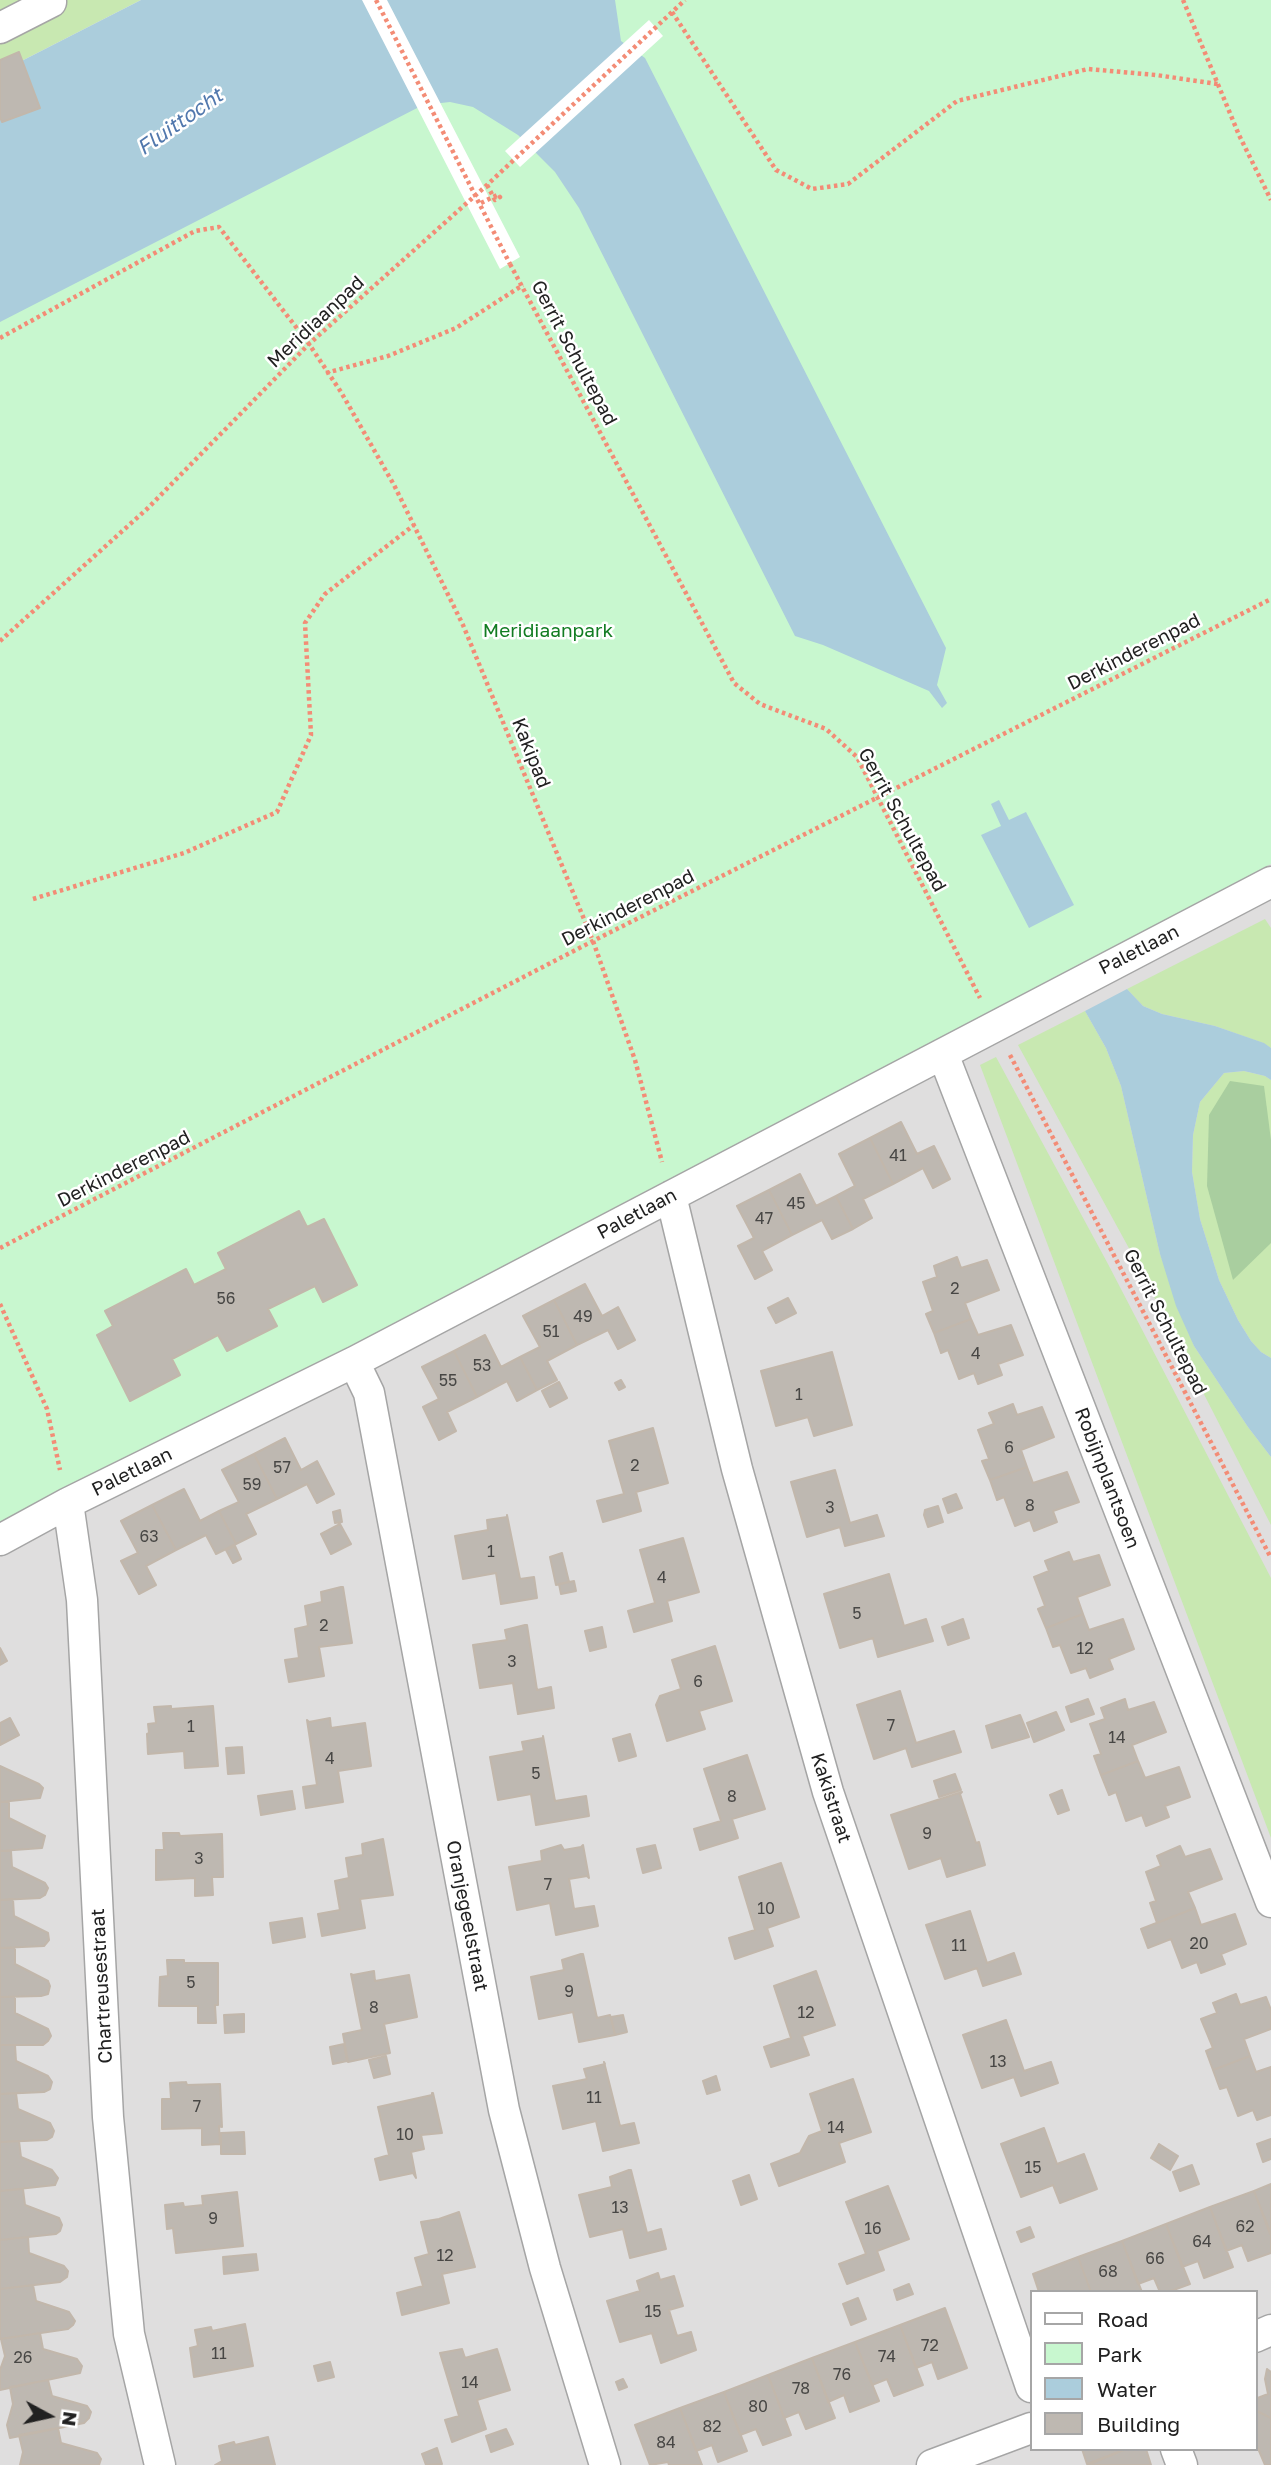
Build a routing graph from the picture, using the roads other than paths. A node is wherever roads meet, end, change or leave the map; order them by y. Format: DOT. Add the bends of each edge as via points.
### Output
graph roads {
  1 [pos="51,2"];
  2 [pos="0,28"];
  3 [pos="1266,893"];
  4 [pos="943,1054"];
  5 [pos="671,1196"];
  6 [pos="354,1362"];
  7 [pos="68,1503"];
  8 [pos="0,1539"];
  9 [pos="1271,1902"];
  10 [pos="1030,2384"];
  11 [pos="1030,2428"];
  12 [pos="160,2465"];
  13 [pos="605,2465"];
  14 [pos="932,2465"];
  1 -- 2 [label="street"];
  3 -- 4 [label="street, Paletlaan"];
  4 -- 5 [label="street, Paletlaan"];
  4 -- 9 [label="street, Robijnplantsoen"];
  5 -- 6 [label="street, Paletlaan"];
  5 -- 10 [label="street, Kakistraat" via="737,1469 828,1792"];
  6 -- 7 [label="street, Paletlaan"];
  6 -- 13 [label="street, Oranjegeelstraat" via="369,1393 504,2110 545,2268"];
  7 -- 8 [label="street, Paletlaan"];
  7 -- 12 [label="street, Chartreusestraat" via="82,1600 108,2117 127,2320"];
  11 -- 14 [label="street"];
}
